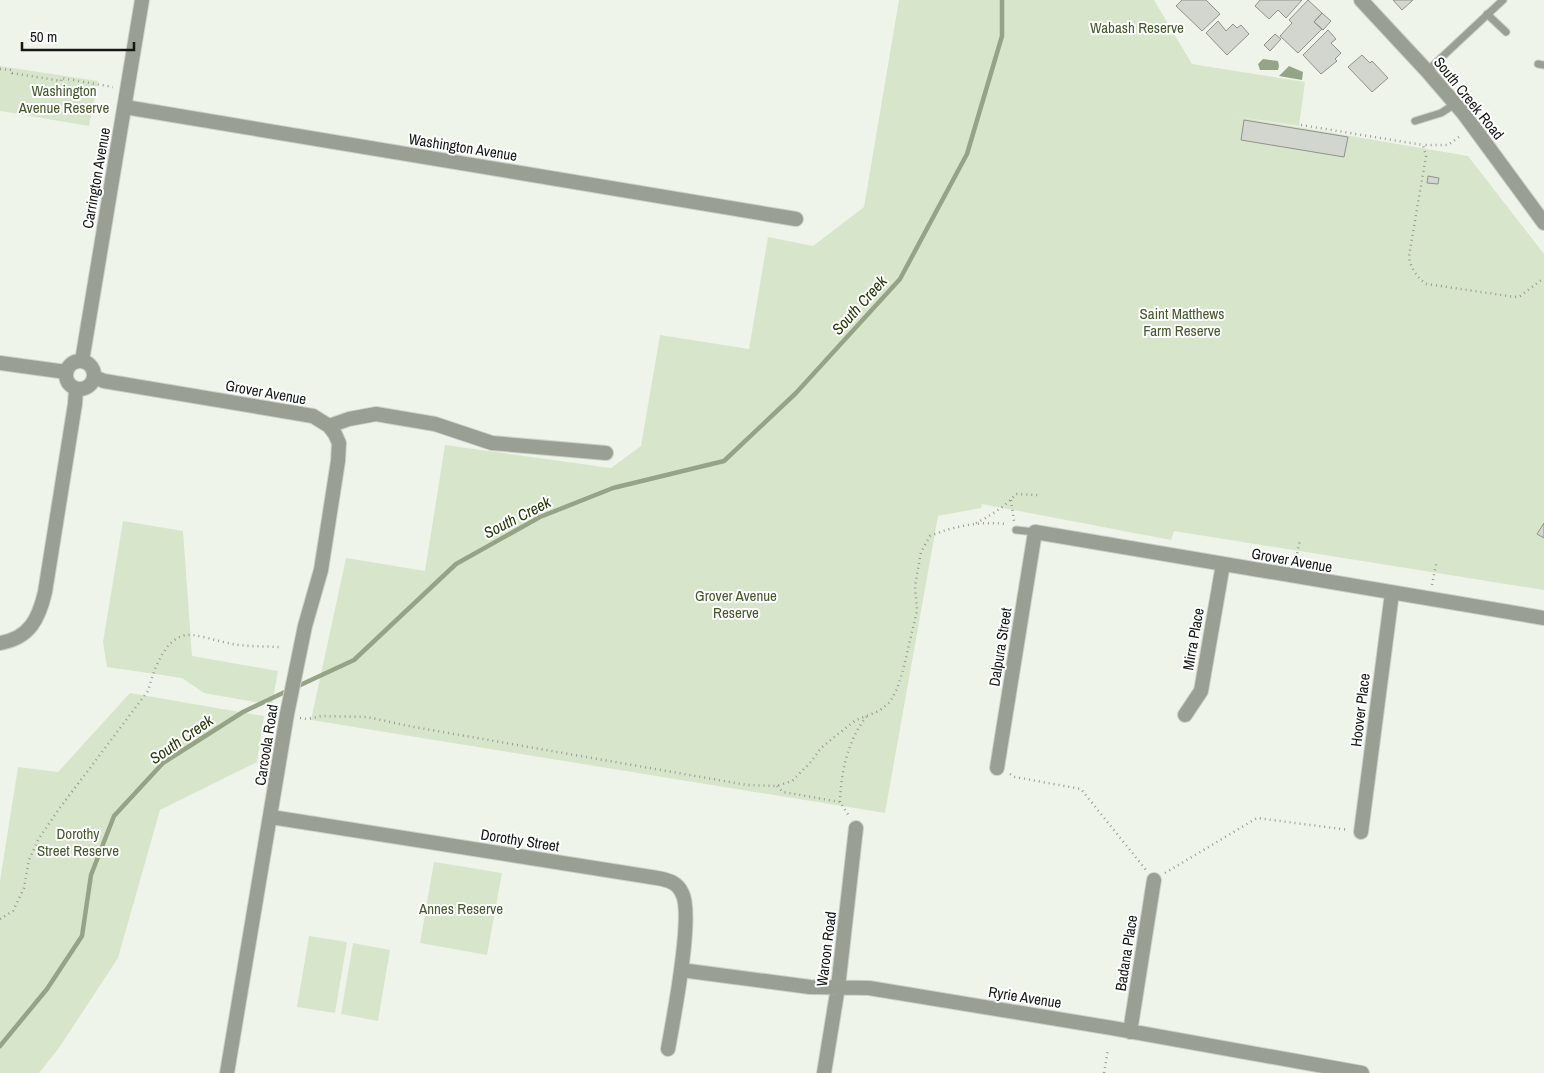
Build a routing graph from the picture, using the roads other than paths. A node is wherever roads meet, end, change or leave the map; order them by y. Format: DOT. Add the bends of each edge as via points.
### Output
graph roads {
  1 [pos="142,0"];
  2 [pos="1361,0"];
  3 [pos="1503,0"];
  4 [pos="1488,14"];
  5 [pos="1506,32"];
  6 [pos="1427,70"];
  7 [pos="1455,104"];
  8 [pos="125,107"];
  9 [pos="1415,121"];
  10 [pos="796,219"];
  11 [pos="1544,223"];
  12 [pos="82,361"];
  13 [pos="0,363"];
  14 [pos="66,372"];
  15 [pos="94,377"];
  16 [pos="76,389"];
  17 [pos="329,426"];
  18 [pos="606,453"];
  19 [pos="1016,530"];
  20 [pos="1035,532"];
  21 [pos="1223,564"];
  22 [pos="1392,593"];
  23 [pos="1544,618"];
  24 [pos="0,643"];
  25 [pos="1186,715"];
  26 [pos="997,768"];
  27 [pos="271,817"];
  28 [pos="856,828"];
  29 [pos="1361,832"];
  30 [pos="1154,880"];
  31 [pos="681,970"];
  32 [pos="838,987"];
  33 [pos="1130,1032"];
  34 [pos="668,1049"];
  35 [pos="227,1073"];
  36 [pos="824,1073"];
  37 [pos="1362,1073"];
  1 -- 8 [label="street, Carrington Avenue"];
  2 -- 6 [label="street, South Creek Road"];
  3 -- 4 [label="lane"];
  4 -- 5 [label="lane"];
  4 -- 6 [label="lane"];
  6 -- 7 [label="street, South Creek Road"];
  7 -- 9 [label="lane" via="1441,113"];
  7 -- 11 [label="street, South Creek Road"];
  8 -- 10 [label="street, Washington Avenue"];
  8 -- 12 [label="street, Carrington Avenue"];
  12 -- 14 [label="street" via="74,362"];
  12 -- 15 [label="street" via="90,365"];
  13 -- 14 [label="street"];
  14 -- 16 [label="street" via="67,381"];
  15 -- 16 [label="street" via="86,389"];
  15 -- 17 [label="street, Grover Avenue" via="313,416"];
  16 -- 24 [label="street" via="40,613 22,634"];
  17 -- 18 [label="street" via="376,414 435,424 492,443"];
  17 -- 27 [label="street, Carcoola Road" via="339,443 338,461 321,570 298,660 294,716"];
  19 -- 20 [label="lane"];
  20 -- 21 [label="street, Grover Avenue"];
  20 -- 26 [label="street, Dalpura Street"];
  21 -- 22 [label="street, Grover Avenue"];
  21 -- 25 [label="street, Mirra Place" via="1201,691"];
  22 -- 23 [label="street, Grover Avenue"];
  22 -- 29 [label="street, Hoover Place"];
  27 -- 31 [label="street, Dorothy Street" via="674,882 683,894 685,908"];
  27 -- 35 [label="street, Carcoola Road"];
  28 -- 32 [label="street, Waroon Road"];
  30 -- 33 [label="street, Badana Place"];
  31 -- 32 [label="street, Ryrie Avenue" via="810,987"];
  31 -- 34 [label="street"];
  32 -- 33 [label="street, Ryrie Avenue" via="869,988"];
  32 -- 36 [label="street, Waroon Road"];
  33 -- 37 [label="street, Ryrie Avenue"];
}
